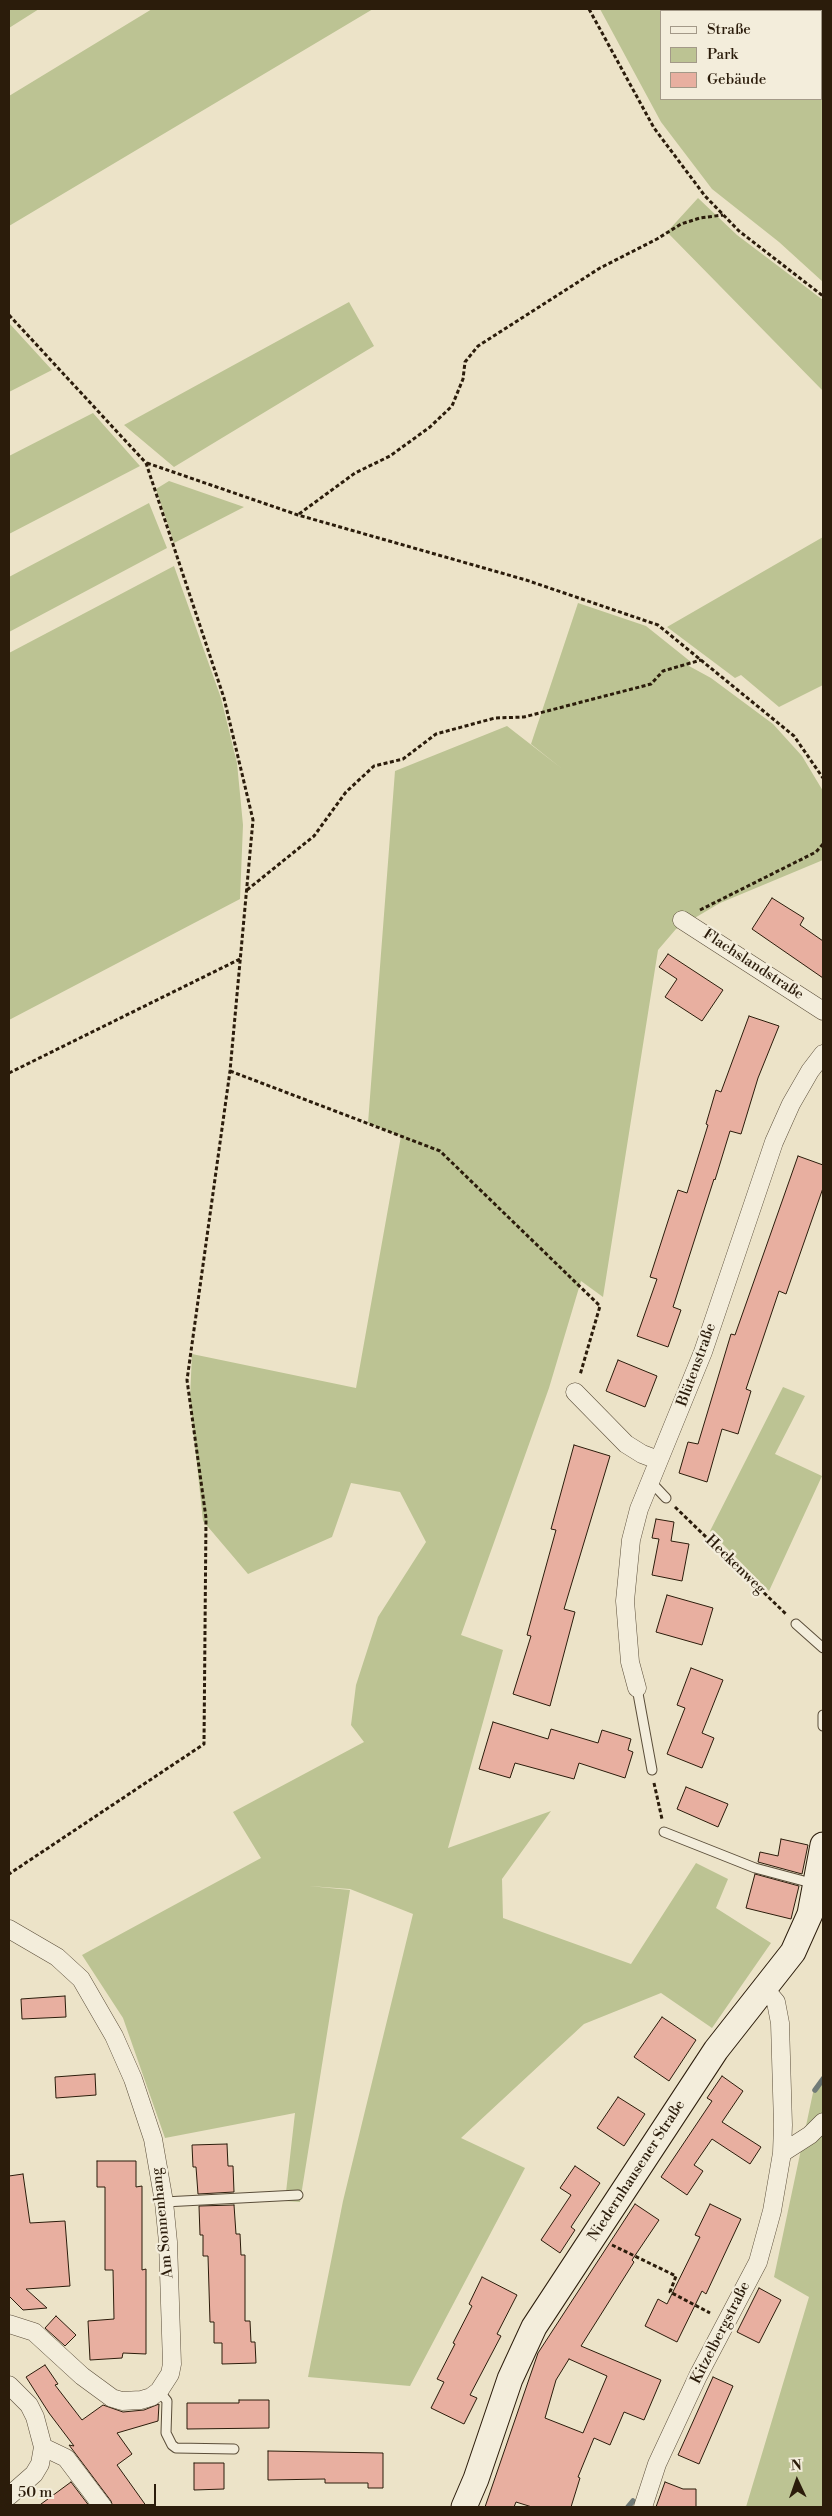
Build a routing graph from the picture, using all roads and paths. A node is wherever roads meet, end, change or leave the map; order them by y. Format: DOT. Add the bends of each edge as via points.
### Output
graph roads {
  1 [pos="589,9"];
  2 [pos="723,215"];
  3 [pos="823,296"];
  4 [pos="9,315"];
  5 [pos="146,463"];
  6 [pos="298,515"];
  7 [pos="701,660"];
  8 [pos="823,778"];
  9 [pos="823,844"];
  10 [pos="246,890"];
  11 [pos="682,920"];
  12 [pos="240,958"];
  13 [pos="823,1011"];
  14 [pos="823,1054"];
  15 [pos="230,1071"];
  16 [pos="9,1073"];
  17 [pos="575,1392"];
  18 [pos="658,1460"];
  19 [pos="649,1480"];
  20 [pos="666,1498"];
  21 [pos="796,1624"];
  22 [pos="823,1648"];
  23 [pos="637,1688"];
  24 [pos="823,1715"];
  25 [pos="823,1726"];
  26 [pos="652,1770"];
  27 [pos="664,1832"];
  28 [pos="823,1845"];
  29 [pos="9,1874"];
  30 [pos="816,1884"];
  31 [pos="9,1928"];
  32 [pos="765,1989"];
  33 [pos="823,2122"];
  34 [pos="782,2153"];
  35 [pos="298,2195"];
  36 [pos="164,2202"];
  37 [pos="594,2236"];
  38 [pos="726,2322"];
  39 [pos="9,2324"];
  40 [pos="9,2385"];
  41 [pos="159,2390"];
  42 [pos="43,2447"];
  43 [pos="234,2449"];
  44 [pos="9,2496"];
  45 [pos="103,2507"];
  46 [pos="464,2507"];
  47 [pos="643,2507"];
  1 -- 2 [label="path" via="654,128"];
  2 -- 3 [label="path"];
  2 -- 6 [label="path" via="681,224 600,268 478,346 465,362 463,379 452,406 430,427 390,456 355,473"];
  4 -- 5 [label="path"];
  5 -- 6 [label="path"];
  5 -- 10 [label="path" via="224,698 242,773 253,820"];
  6 -- 7 [label="path" via="526,580 658,625"];
  7 -- 8 [label="path" via="794,736"];
  7 -- 10 [label="path" via="663,671 651,684 524,717 495,718 436,734 403,759 374,766 346,792 314,836"];
  9 -- 11 [label="path" via="816,852"];
  10 -- 12 [label="path"];
  11 -- 13 [label="street, Flachslandstraße"];
  12 -- 15 [label="path"];
  12 -- 16 [label="path"];
  14 -- 18 [label="street, Blütenstraße" via="791,1104 774,1142 699,1362"];
  15 -- 17 [label="path" via="440,1151 600,1306"];
  15 -- 29 [label="path" via="187,1380 206,1518 204,1744"];
  17 -- 18 [label="street" via="626,1444"];
  18 -- 19 [label="street, Blütenstraße"];
  19 -- 20 [label="lane"];
  19 -- 23 [label="street, Blütenstraße" via="631,1540 625,1601 630,1662"];
  20 -- 21 [label="path, Heckenweg"];
  21 -- 22 [label="lane"];
  23 -- 26 [label="lane"];
  24 -- 25 [label="lane"];
  26 -- 27 [label="path"];
  27 -- 30 [label="lane" via="755,1868"];
  28 -- 30 [label="main road, Niedernhausener Straße"];
  30 -- 32 [label="main road, Niedernhausener Straße" via="802,1936"];
  31 -- 36 [label="street, Am Sonnenhang" via="57,1957 81,1979 91,1994 114,2036 144,2111"];
  32 -- 34 [label="street, Kitzelbergstraße" via="776,2002 780,2023"];
  32 -- 37 [label="main road, Niedernhausener Straße" via="716,2050"];
  33 -- 34 [label="street" via="810,2135"];
  34 -- 38 [label="street, Kitzelbergstraße" via="772,2211 758,2262"];
  35 -- 36 [label="lane"];
  36 -- 41 [label="street, Am Sonnenhang" via="172,2364 170,2374"];
  37 -- 38 [label="path" via="676,2276 670,2292"];
  37 -- 46 [label="main road, Niedernhausener Straße" via="521,2351"];
  38 -- 47 [label="street, Kitzelbergstraße" via="657,2464"];
  39 -- 41 [label="street" via="34,2332 82,2376 112,2398 141,2400"];
  40 -- 42 [label="street" via="36,2417"];
  41 -- 43 [label="lane" via="167,2400 166,2433 172,2445 176,2448"];
  42 -- 44 [label="street" via="40,2464 34,2474"];
  42 -- 45 [label="street" via="66,2458"];
}
